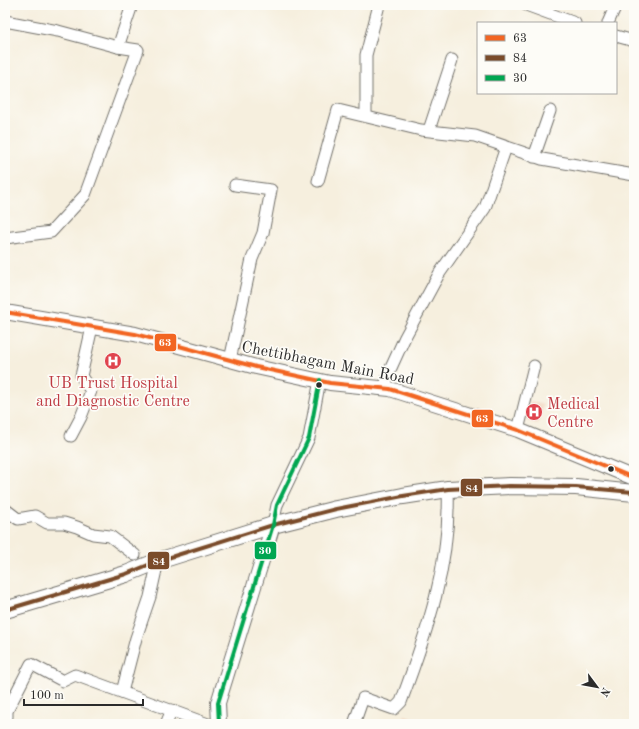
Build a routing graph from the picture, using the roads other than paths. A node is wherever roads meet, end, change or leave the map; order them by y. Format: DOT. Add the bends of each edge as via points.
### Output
graph roads {
  1 [pos="132,5"];
  2 [pos="379,5"];
  3 [pos="526,5"];
  4 [pos="616,5"];
  5 [pos="5,21"];
  6 [pos="572,22"];
  7 [pos="608,22"];
  8 [pos="617,36"];
  9 [pos="634,41"];
  10 [pos="118,47"];
  11 [pos="452,60"];
  12 [pos="550,111"];
  13 [pos="366,115"];
  14 [pos="429,130"];
  15 [pos="506,147"];
  16 [pos="534,157"];
  17 [pos="634,175"];
  18 [pos="318,181"];
  19 [pos="235,185"];
  20 [pos="5,238"];
  21 [pos="5,312"];
  22 [pos="92,327"];
  23 [pos="230,360"];
  24 [pos="534,366"];
  25 [pos="320,380"];
  26 [pos="384,389"];
  27 [pos="518,430"];
  28 [pos="71,436"];
  29 [pos="633,479"];
  30 [pos="448,489"];
  31 [pos="5,509"];
  32 [pos="273,525"];
  33 [pos="135,555"];
  34 [pos="158,561"];
  35 [pos="10,608"];
  36 [pos="122,692"];
  37 [pos="172,710"];
  38 [pos="5,717"];
  39 [pos="166,724"];
  40 [pos="208,724"];
  41 [pos="219,724"];
  42 [pos="354,724"];
  1 -- 10 [label="street"];
  2 -- 13 [label="street" via="366,55"];
  3 -- 6 [label="street"];
  4 -- 7 [label="street"];
  5 -- 10 [label="street" via="58,31"];
  8 -- 9 [label="street"];
  10 -- 20 [label="street" via="138,50 85,195 51,232"];
  11 -- 14 [label="street"];
  12 -- 16 [label="street"];
  13 -- 14 [label="street"];
  13 -- 18 [label="street" via="338,110"];
  14 -- 15 [label="street" via="475,136"];
  15 -- 16 [label="street"];
  15 -- 26 [label="street" via="485,208 439,274 405,337"];
  16 -- 17 [label="street"];
  19 -- 23 [label="street" via="270,190 263,233 252,260"];
  21 -- 22 [label="main road, Chettibhagam Main Road"];
  22 -- 23 [label="main road, Chettibhagam Main Road" via="135,334"];
  22 -- 28 [label="street" via="81,376 91,391"];
  23 -- 25 [label="main road, Chettibhagam Main Road"];
  24 -- 27 [label="street"];
  25 -- 26 [label="main road, Chettibhagam Main Road"];
  25 -- 32 [label="street" via="310,438 277,505"];
  26 -- 27 [label="main road, Chettibhagam Main Road"];
  27 -- 29 [label="main road, Chettibhagam Main Road"];
  29 -- 30 [label="highway" via="561,486"];
  30 -- 32 [label="highway" via="336,509"];
  30 -- 42 [label="street" via="447,543 436,596 425,637 401,702 394,709 363,698"];
  31 -- 33 [label="street" via="18,519 35,516 47,523 77,526 93,534 110,536"];
  32 -- 34 [label="highway"];
  32 -- 41 [label="main road" via="218,703"];
  34 -- 35 [label="highway" via="126,574"];
  34 -- 36 [label="street"];
  36 -- 37 [label="street"];
  36 -- 38 [label="street" via="75,676 63,681 31,664"];
  37 -- 39 [label="street"];
  37 -- 40 [label="street"];
}
